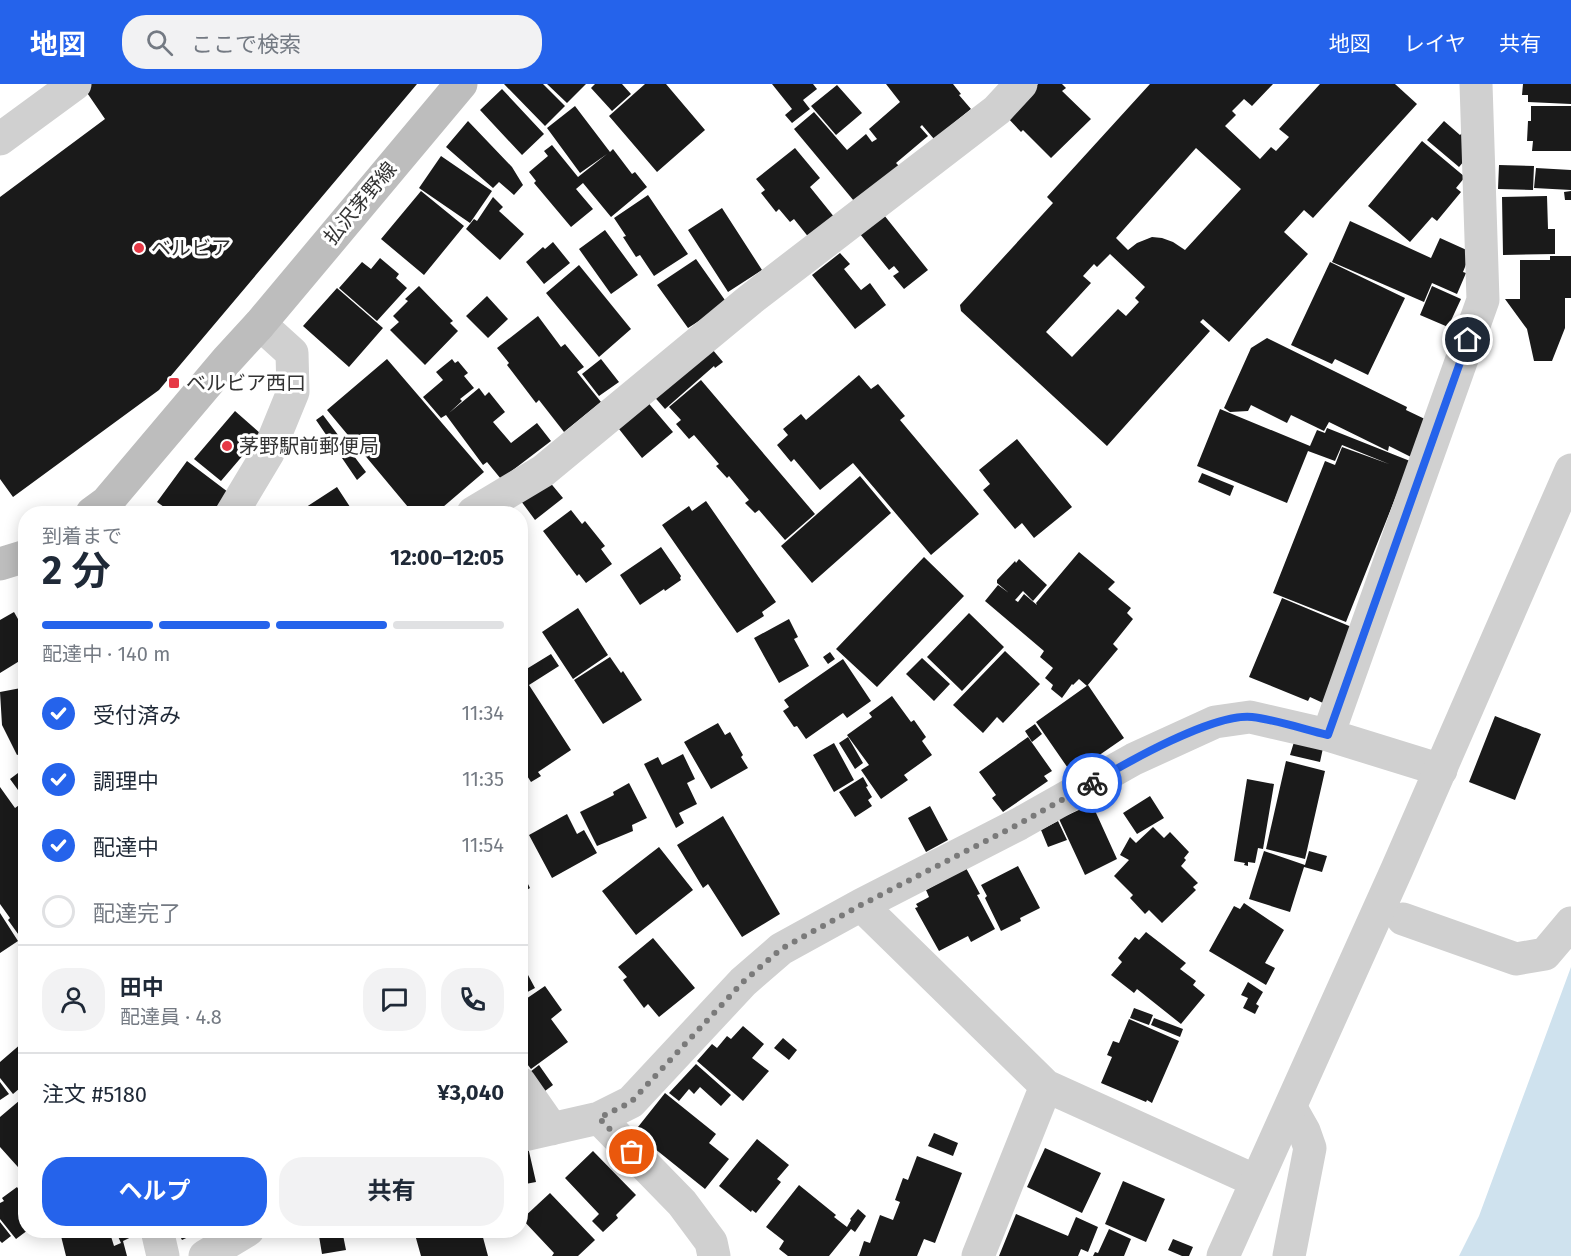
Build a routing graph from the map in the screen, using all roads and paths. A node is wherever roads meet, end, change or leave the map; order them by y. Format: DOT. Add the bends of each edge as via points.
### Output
graph roads {
  1 [pos="75,84"];
  2 [pos="461,84"];
  3 [pos="1021,84"];
  4 [pos="1476,84"];
  5 [pos="0,139"];
  6 [pos="260,324"];
  7 [pos="1571,470"];
  8 [pos="102,506"];
  9 [pos="236,506"];
  10 [pos="485,506"];
  11 [pos="18,558"];
  12 [pos="0,564"];
  13 [pos="1328,735"];
  14 [pos="1441,770"];
  15 [pos="861,905"];
  16 [pos="1403,919"];
  17 [pos="1571,923"];
  18 [pos="1046,1086"];
  19 [pos="528,1094"];
  20 [pos="1291,1108"];
  21 [pos="599,1118"];
  22 [pos="552,1129"];
  23 [pos="528,1134"];
  24 [pos="1256,1181"];
  25 [pos="159,1238"];
  26 [pos="235,1238"];
  27 [pos="163,1256"];
  28 [pos="205,1256"];
  29 [pos="714,1256"];
  30 [pos="978,1256"];
  31 [pos="1223,1256"];
  32 [pos="1289,1256"];
  1 -- 5 [label="street"];
  2 -- 6 [label="main road, 払沢茅野線"];
  3 -- 10 [label="street" via="997,110 751,299 543,471"];
  4 -- 13 [label="street" via="1483,300"];
  6 -- 8 [label="main road, 払沢茅野線"];
  6 -- 9 [label="street" via="292,353 292,392 268,453"];
  7 -- 14 [label="street"];
  11 -- 12 [label="main road"];
  13 -- 14 [label="street"];
  13 -- 15 [label="street" via="1250,717 1215,722 1134,759 1019,824"];
  14 -- 20 [label="street"];
  15 -- 18 [label="street"];
  15 -- 21 [label="street" via="781,949 743,982 631,1102"];
  16 -- 17 [label="street" via="1516,958 1545,954"];
  18 -- 24 [label="street"];
  18 -- 30 [label="street"];
  19 -- 22 [label="street"];
  20 -- 24 [label="street"];
  20 -- 32 [label="street" via="1310,1148"];
  21 -- 22 [label="street"];
  21 -- 29 [label="street" via="682,1203 711,1242"];
  22 -- 23 [label="street"];
  24 -- 31 [label="street"];
  25 -- 27 [label="street"];
  26 -- 28 [label="street"];
}
